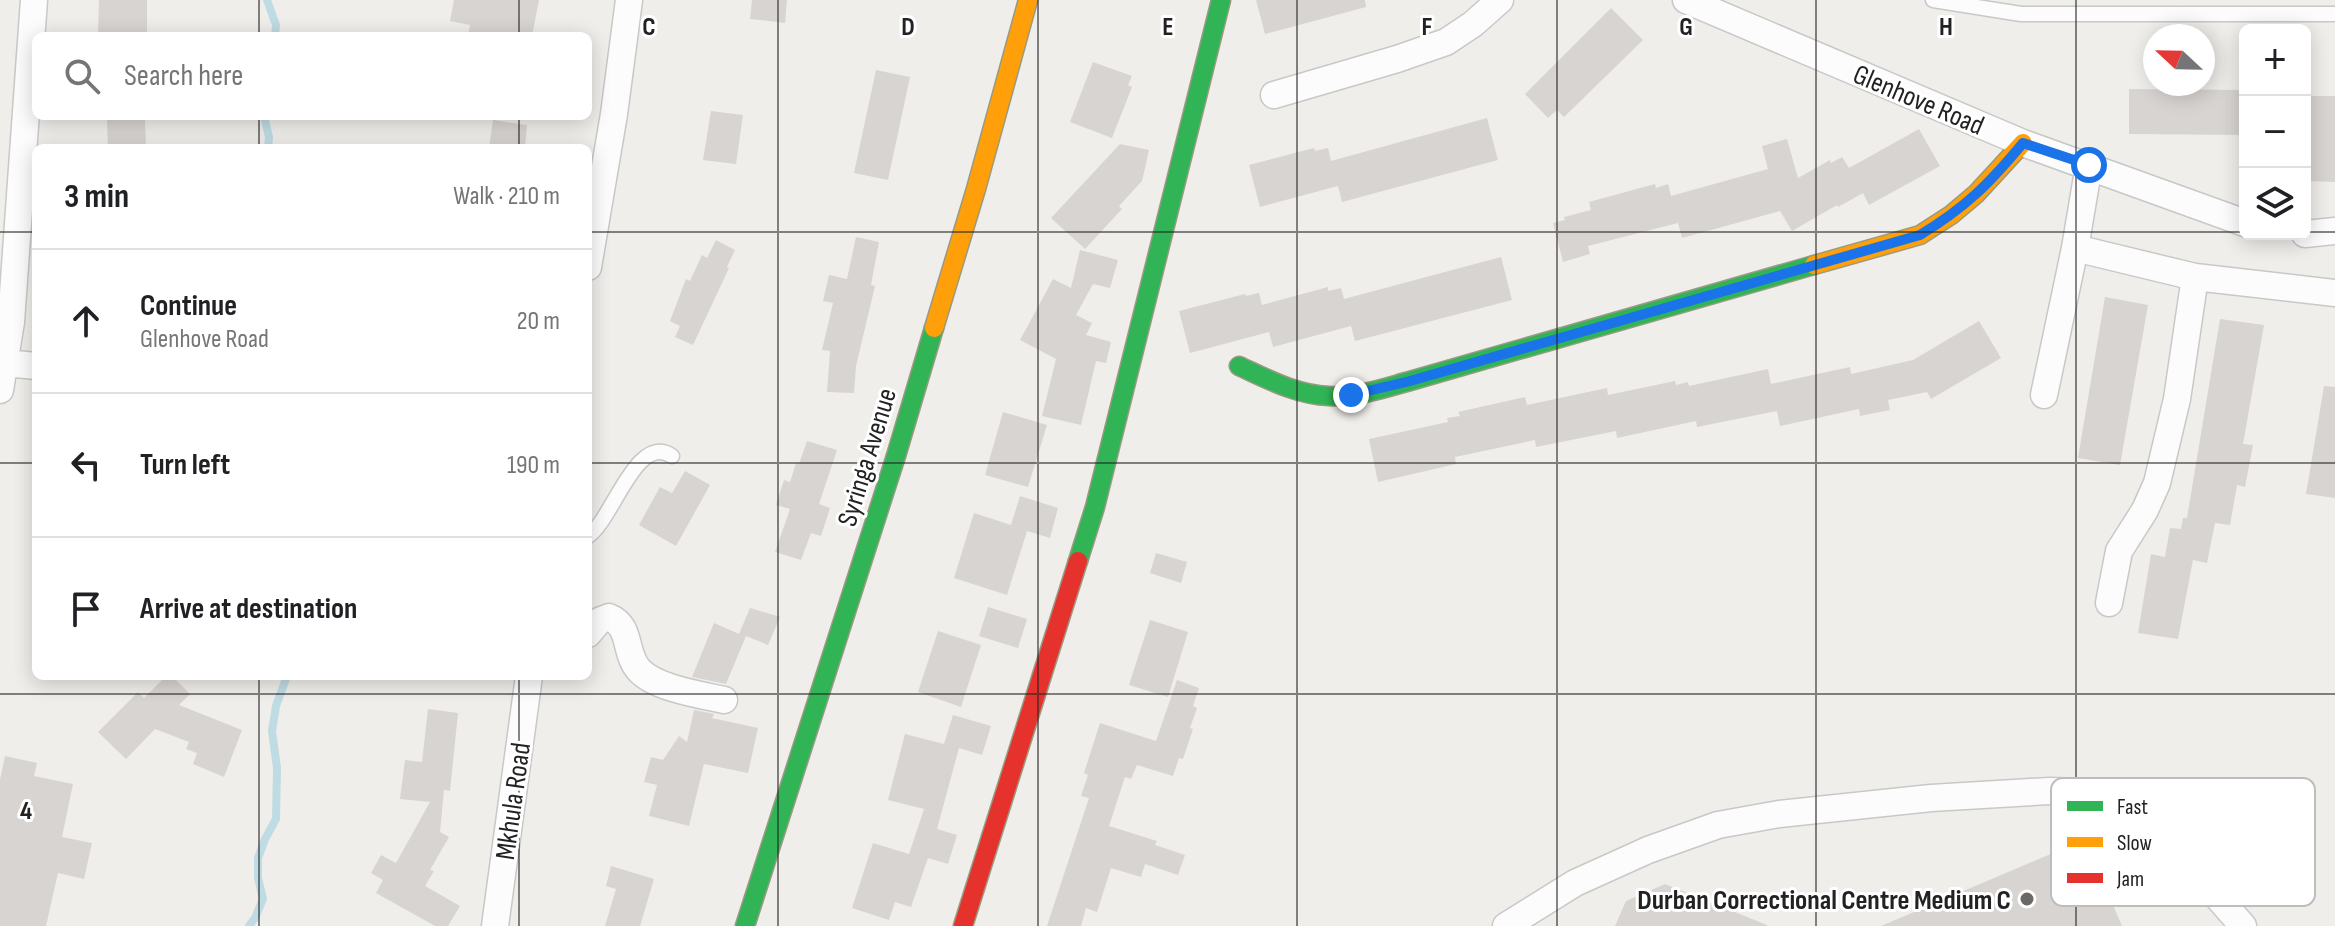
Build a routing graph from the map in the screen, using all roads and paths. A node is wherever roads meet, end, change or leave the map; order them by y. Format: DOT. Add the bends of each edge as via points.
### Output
graph roads {
  1 [pos="34,0"];
  2 [pos="629,0"];
  3 [pos="1028,0"];
  4 [pos="1221,0"];
  5 [pos="1500,0"];
  6 [pos="1686,0"];
  7 [pos="1933,0"];
  8 [pos="2113,0"];
  9 [pos="2335,14"];
  10 [pos="2103,15"];
  11 [pos="1274,95"];
  12 [pos="2023,143"];
  13 [pos="2089,165"];
  14 [pos="2239,221"];
  15 [pos="2335,231"];
  16 [pos="2311,233"];
  17 [pos="592,243"];
  18 [pos="2075,248"];
  19 [pos="2195,277"];
  20 [pos="2335,293"];
  21 [pos="6,322"];
  22 [pos="5,363"];
  23 [pos="32,366"];
  24 [pos="1239,366"];
  25 [pos="0,390"];
  26 [pos="2044,395"];
  27 [pos="672,456"];
  28 [pos="592,533"];
  29 [pos="2109,603"];
  30 [pos="592,629"];
  31 [pos="528,680"];
  32 [pos="724,700"];
  33 [pos="2051,791"];
  34 [pos="2225,906"];
  35 [pos="495,926"];
  36 [pos="745,926"];
  37 [pos="963,926"];
  38 [pos="1506,926"];
  39 [pos="2243,926"];
  1 -- 21 [label="street"];
  2 -- 17 [label="street"];
  3 -- 36 [label="street, Syringa Avenue" via="896,456"];
  4 -- 37 [label="street" via="1095,507"];
  5 -- 11 [label="street" via="1446,42"];
  6 -- 12 [label="street, Glenhove Road"];
  7 -- 10 [label="lane" via="2021,14"];
  8 -- 10 [label="lane"];
  9 -- 10 [label="lane"];
  12 -- 13 [label="street, Glenhove Road"];
  12 -- 24 [label="street" via="1990,183 1920,235 1410,381 1351,395 1319,396"];
  13 -- 14 [label="street, Glenhove Road"];
  13 -- 18 [label="street"];
  15 -- 16 [label="street"];
  18 -- 19 [label="street"];
  18 -- 26 [label="street"];
  19 -- 20 [label="street"];
  19 -- 29 [label="street" via="2177,399 2157,483 2119,551"];
  21 -- 22 [label="street"];
  22 -- 23 [label="street"];
  22 -- 25 [label="street"];
  27 -- 28 [label="lane" via="658,450 641,461"];
  30 -- 32 [label="street" via="609,617 617,620 636,667 646,677"];
  31 -- 35 [label="street, Mkhula Road"];
  33 -- 38 [label="street" via="1931,798 1718,825 1575,883"];
  34 -- 39 [label="street"];
}
